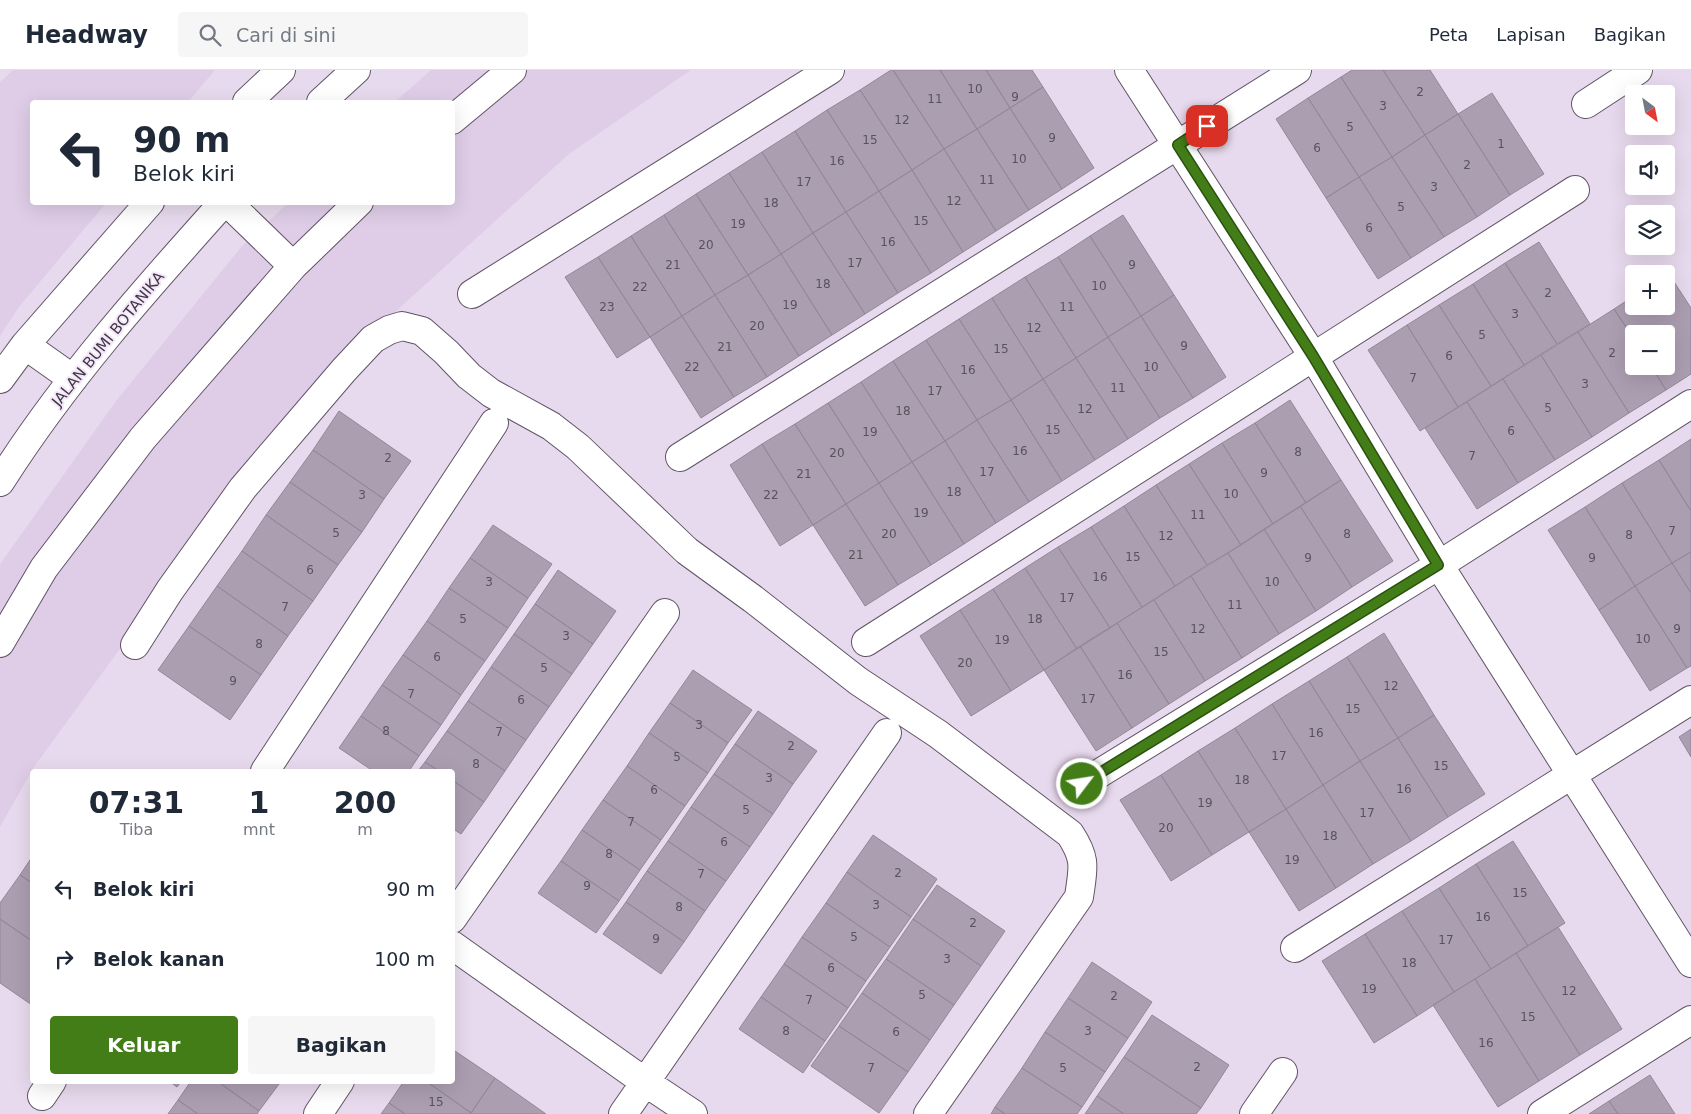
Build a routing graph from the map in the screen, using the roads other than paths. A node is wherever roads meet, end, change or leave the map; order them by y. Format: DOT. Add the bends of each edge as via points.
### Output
graph roads {
  1 [pos="281,70"];
  2 [pos="356,70"];
  3 [pos="512,70"];
  4 [pos="830,70"];
  5 [pos="1128,70"];
  6 [pos="1297,70"];
  7 [pos="1638,70"];
  8 [pos="249,100"];
  9 [pos="323,100"];
  10 [pos="1586,104"];
  11 [pos="455,118"];
  12 [pos="1178,145"];
  13 [pos="1575,190"];
  14 [pos="147,205"];
  15 [pos="222,205"];
  16 [pos="228,205"];
  17 [pos="356,205"];
  18 [pos="293,266"];
  19 [pos="472,294"];
  20 [pos="25,345"];
  21 [pos="1313,356"];
  22 [pos="0,379"];
  23 [pos="73,379"];
  24 [pos="1691,404"];
  25 [pos="494,423"];
  26 [pos="680,457"];
  27 [pos="0,482"];
  28 [pos="1438,565"];
  29 [pos="665,613"];
  30 [pos="0,642"];
  31 [pos="866,642"];
  32 [pos="135,645"];
  33 [pos="1691,700"];
  34 [pos="887,733"];
  35 [pos="266,769"];
  36 [pos="1571,776"];
  37 [pos="1082,784"];
  38 [pos="455,915"];
  39 [pos="455,947"];
  40 [pos="1295,948"];
  41 [pos="1691,963"];
  42 [pos="1691,1020"];
  43 [pos="1283,1072"];
  44 [pos="645,1082"];
  45 [pos="338,1084"];
  46 [pos="318,1114"];
  47 [pos="623,1114"];
  48 [pos="693,1114"];
  49 [pos="928,1114"];
  50 [pos="1254,1114"];
  51 [pos="1542,1114"];
  1 -- 8 [label="street"];
  2 -- 9 [label="street"];
  3 -- 11 [label="street"];
  4 -- 19 [label="street"];
  5 -- 12 [label="street"];
  6 -- 12 [label="street"];
  7 -- 10 [label="street"];
  12 -- 21 [label="street"];
  12 -- 26 [label="street"];
  13 -- 21 [label="street"];
  14 -- 20 [label="street"];
  15 -- 23 [label="street, JALAN BUMI BOTANIKA"];
  16 -- 18 [label="street"];
  17 -- 18 [label="street"];
  18 -- 30 [label="street" via="143,438 44,568"];
  20 -- 22 [label="street"];
  20 -- 23 [label="street"];
  21 -- 28 [label="street"];
  21 -- 31 [label="street"];
  23 -- 27 [label="street, JALAN BUMI BOTANIKA"];
  24 -- 28 [label="street"];
  25 -- 35 [label="street"];
  28 -- 36 [label="street"];
  28 -- 37 [label="street"];
  29 -- 38 [label="street"];
  32 -- 49 [label="street" via="243,488 344,370 373,339 389,330 402,326 422,331 476,382 551,426 578,446 687,551 710,569 1070,834 1079,848 1083,866 1079,897"];
  33 -- 36 [label="street"];
  34 -- 44 [label="street"];
  36 -- 40 [label="street"];
  36 -- 41 [label="street"];
  39 -- 44 [label="street"];
  42 -- 51 [label="street"];
  43 -- 50 [label="street"];
  44 -- 47 [label="street"];
  44 -- 48 [label="street"];
  45 -- 46 [label="street"];
}
